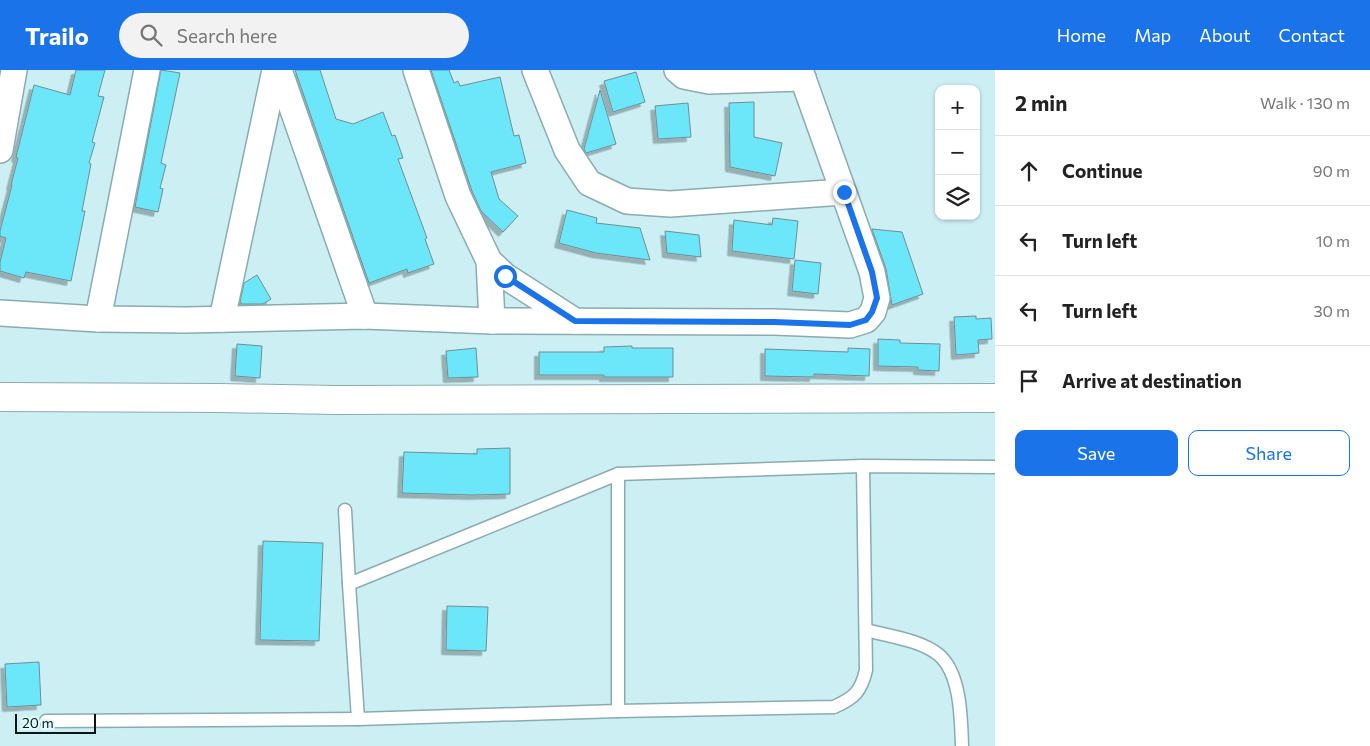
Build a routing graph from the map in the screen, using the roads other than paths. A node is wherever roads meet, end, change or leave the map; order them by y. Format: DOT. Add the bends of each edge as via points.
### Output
graph roads {
  1 [pos="14,70"];
  2 [pos="147,70"];
  3 [pos="275,70"];
  4 [pos="279,70"];
  5 [pos="416,70"];
  6 [pos="535,70"];
  7 [pos="676,70"];
  8 [pos="802,74"];
  9 [pos="0,150"];
  10 [pos="844,192"];
  11 [pos="489,261"];
  12 [pos="0,313"];
  13 [pos="365,316"];
  14 [pos="98,319"];
  15 [pos="222,319"];
  16 [pos="492,321"];
  17 [pos="575,321"];
  18 [pos="0,397"];
  19 [pos="995,398"];
  20 [pos="863,466"];
  21 [pos="995,467"];
  22 [pos="618,474"];
  23 [pos="345,510"];
  24 [pos="349,584"];
  25 [pos="866,630"];
  26 [pos="618,711"];
  27 [pos="358,720"];
  28 [pos="46,721"];
  29 [pos="962,746"];
  1 -- 9 [label="street"];
  2 -- 14 [label="street"];
  3 -- 15 [label="street"];
  4 -- 13 [label="street"];
  5 -- 11 [label="street" via="458,196"];
  6 -- 10 [label="street" via="567,150 589,183 627,201 670,204"];
  7 -- 8 [label="street" via="684,76 709,81"];
  8 -- 10 [label="street"];
  10 -- 17 [label="street" via="872,272 877,298 866,320 850,325"];
  11 -- 16 [label="street"];
  11 -- 17 [label="street" via="505,276"];
  12 -- 14 [label="street"];
  13 -- 15 [label="street"];
  13 -- 16 [label="street"];
  14 -- 15 [label="street"];
  16 -- 17 [label="street"];
  18 -- 19 [label="street" via="336,400"];
  20 -- 21 [label="lane"];
  20 -- 22 [label="lane"];
  20 -- 25 [label="lane"];
  22 -- 24 [label="lane"];
  22 -- 26 [label="lane"];
  23 -- 24 [label="lane"];
  24 -- 27 [label="lane"];
  25 -- 26 [label="lane" via="863,684 852,698 834,706"];
  25 -- 29 [label="lane" via="917,644 939,655 952,674 961,713"];
  26 -- 27 [label="lane"];
  27 -- 28 [label="lane"];
}
